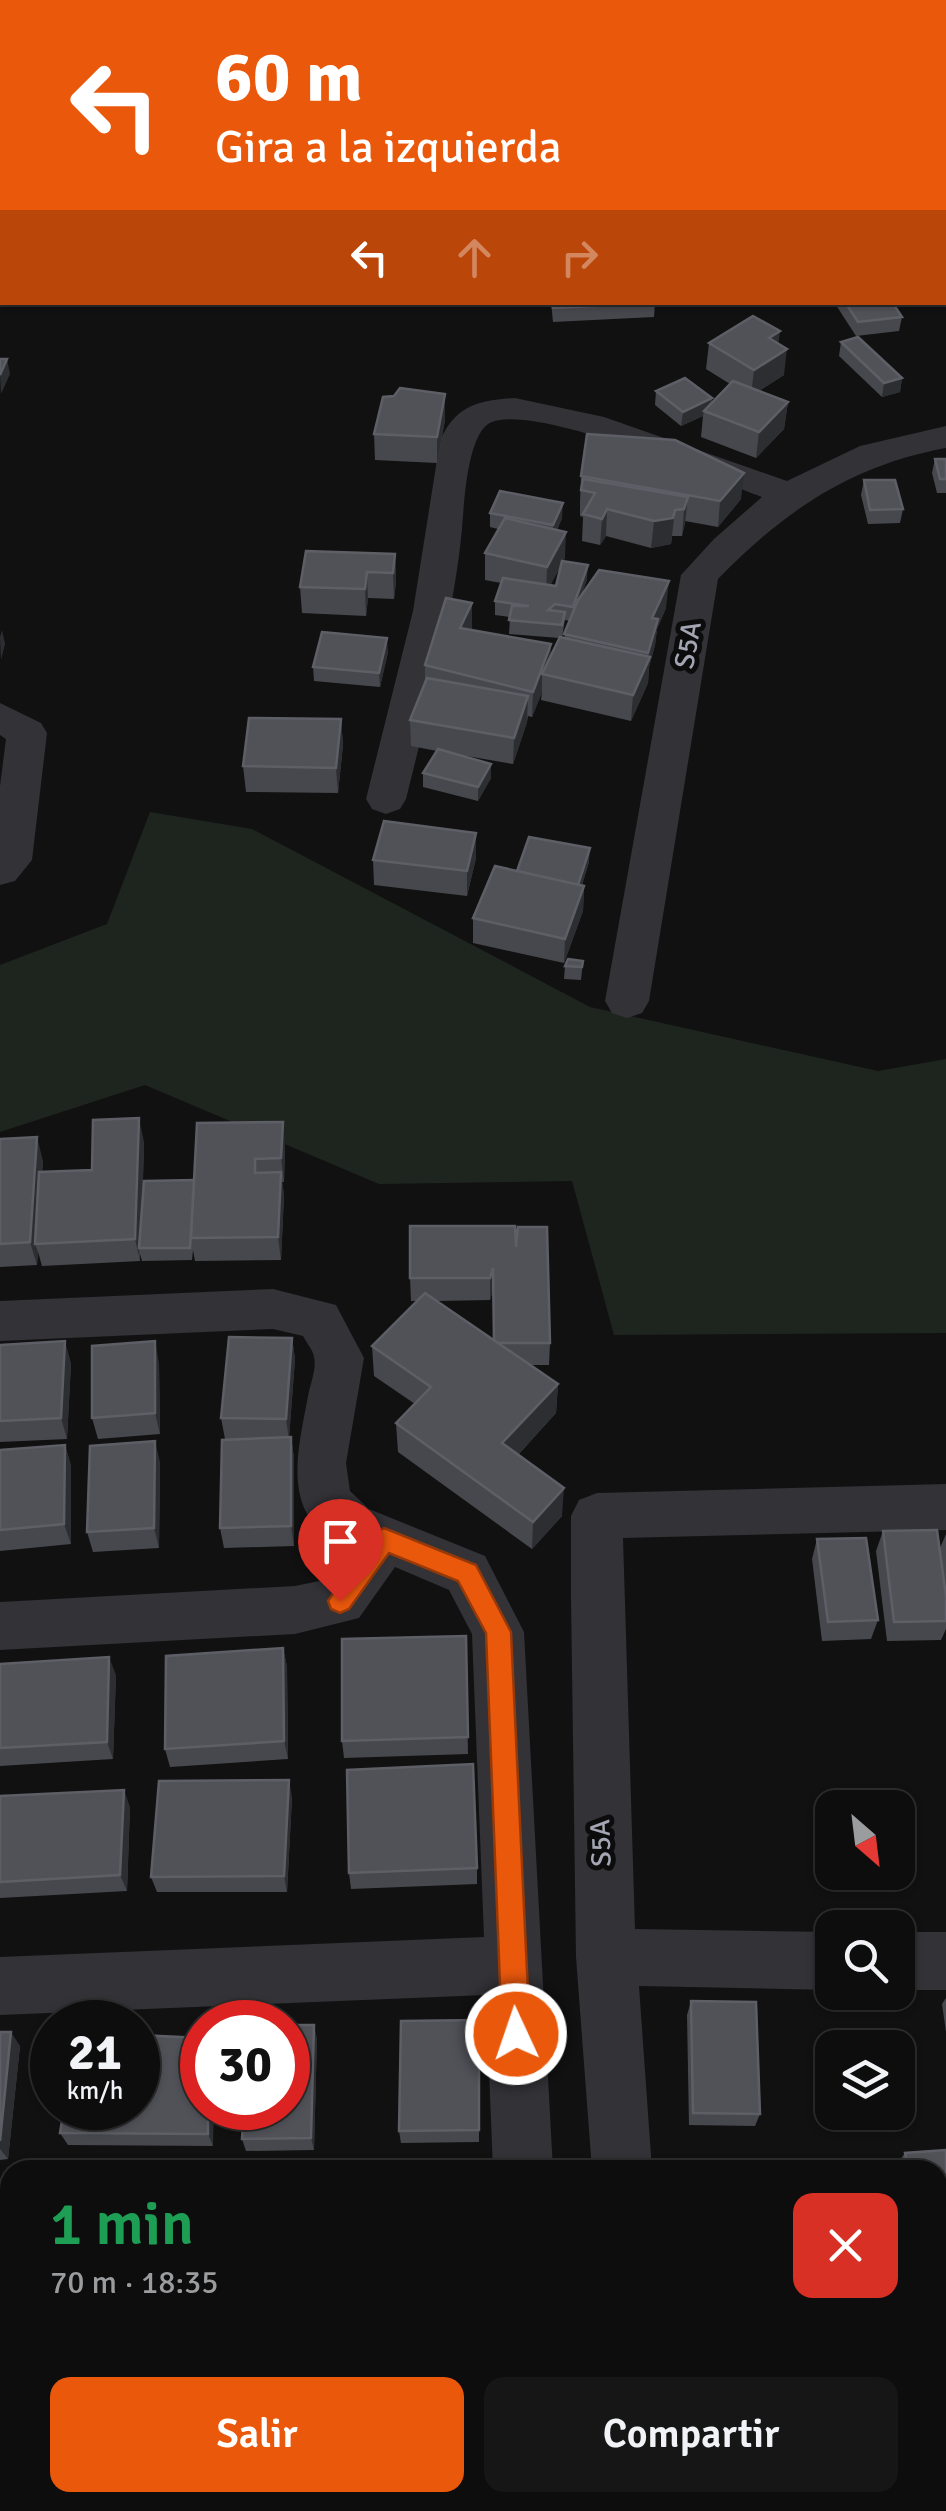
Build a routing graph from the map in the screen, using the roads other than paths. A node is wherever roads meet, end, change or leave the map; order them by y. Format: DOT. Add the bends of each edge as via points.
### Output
graph roads {
  1 [pos="946,437"];
  2 [pos="788,494"];
  3 [pos="0,717"];
  4 [pos="386,800"];
  5 [pos="0,870"];
  6 [pos="627,1001"];
  7 [pos="0,1322"];
  8 [pos="946,1507"];
  9 [pos="384,1539"];
  10 [pos="0,1626"];
  11 [pos="605,1957"];
  12 [pos="815,1961"];
  13 [pos="915,1961"];
  14 [pos="946,1962"];
  15 [pos="512,1965"];
  16 [pos="0,1986"];
  17 [pos="522,2160"];
  18 [pos="621,2160"];
  1 -- 2 [label="street, S5A" via="835,466"];
  2 -- 4 [label="street" via="657,445 550,416 506,409 474,417 464,426 454,461 436,589"];
  2 -- 6 [label="street, S5A" via="700,575"];
  3 -- 5 [label="street" via="27,733 11,860"];
  7 -- 9 [label="street" via="273,1310 319,1319 340,1358 321,1463 326,1501 351,1525"];
  8 -- 11 [label="street, S5A" via="598,1516 596,1711"];
  9 -- 10 [label="street" via="340,1601 295,1610"];
  9 -- 15 [label="street" via="467,1573 498,1632"];
  11 -- 12 [label="street"];
  11 -- 18 [label="street, S5A"];
  13 -- 14 [label="street"];
  15 -- 16 [label="street"];
  15 -- 17 [label="street"];
}
